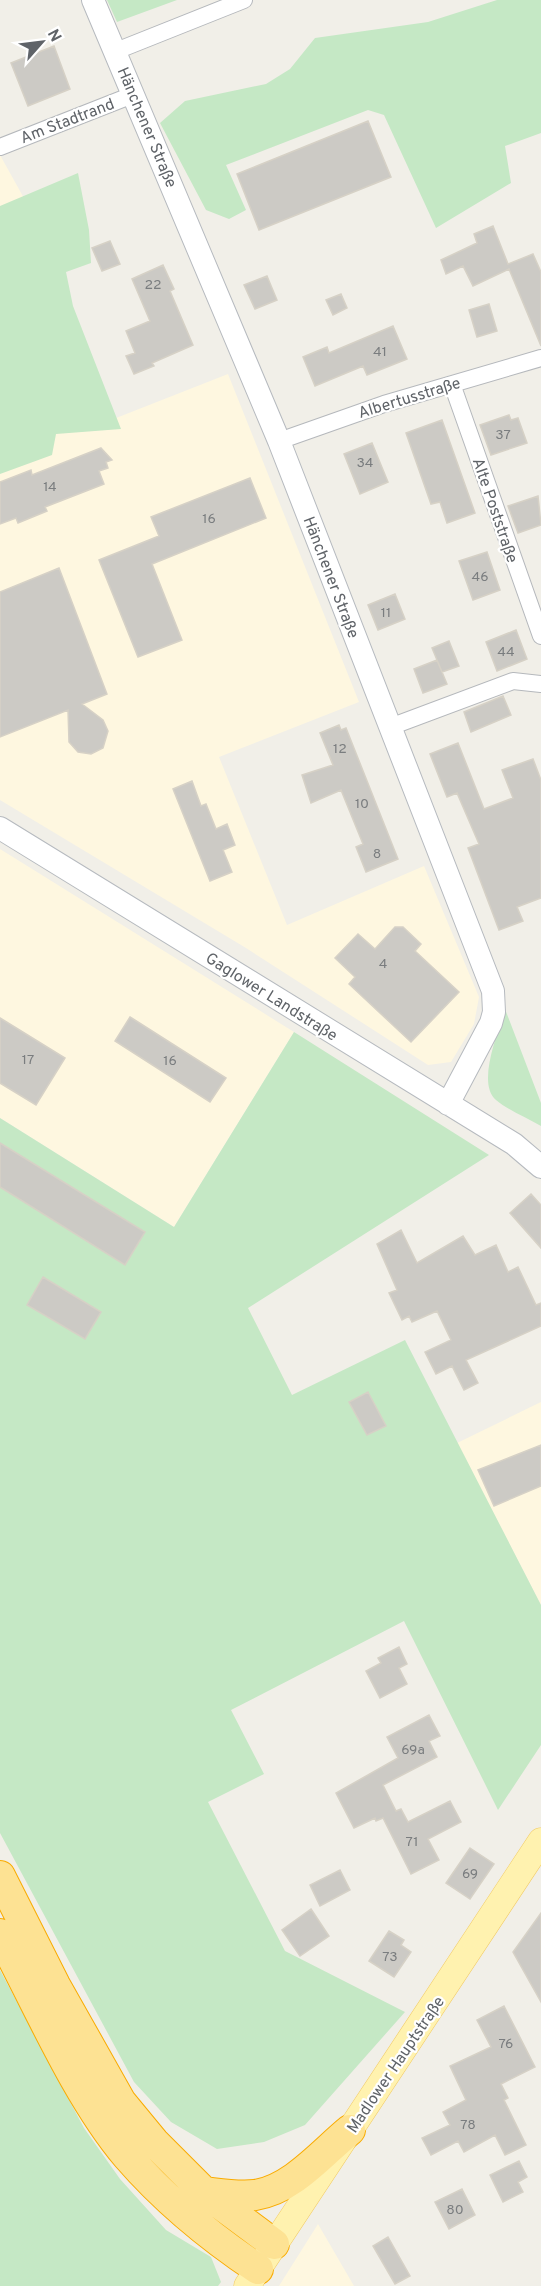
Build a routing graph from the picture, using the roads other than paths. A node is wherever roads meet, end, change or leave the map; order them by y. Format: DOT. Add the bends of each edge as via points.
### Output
graph roads {
  1 [pos="93,0"];
  2 [pos="244,0"];
  3 [pos="116,51"];
  4 [pos="135,94"];
  5 [pos="0,147"];
  6 [pos="541,358"];
  7 [pos="452,384"];
  8 [pos="279,441"];
  9 [pos="541,636"];
  10 [pos="541,684"];
  11 [pos="390,727"];
  12 [pos="0,828"];
  13 [pos="448,1104"];
  14 [pos="541,1167"];
  15 [pos="541,1841"];
  16 [pos="0,1876"];
  17 [pos="0,1934"];
  18 [pos="350,2130"];
  19 [pos="204,2192"];
  20 [pos="274,2244"];
  21 [pos="253,2278"];
  1 -- 3 [label="street, Hänchener Straße"];
  2 -- 3 [label="street"];
  3 -- 4 [label="street, Hänchener Straße"];
  4 -- 5 [label="street, Am Stadtrand"];
  4 -- 8 [label="street, Hänchener Straße"];
  6 -- 7 [label="street, Albertusstraße"];
  7 -- 8 [label="street, Albertusstraße"];
  7 -- 9 [label="street, Alte Poststraße"];
  8 -- 11 [label="street, Hänchener Straße"];
  10 -- 11 [label="street" via="513,681"];
  11 -- 13 [label="street, Hänchener Straße" via="493,991 491,1023"];
  12 -- 13 [label="street, Gaglower Landstraße"];
  13 -- 14 [label="street, Gaglower Landstraße" via="514,1144"];
  15 -- 18 [label="main road, Madlower Hauptstraße"];
  16 -- 19 [label="highway" via="121,2102"];
  17 -- 21 [label="highway" via="76,2078 126,2154"];
  18 -- 19 [label="highway" via="273,2190 243,2196"];
  18 -- 20 [label="main road, Madlower Hauptstraße"];
  19 -- 20 [label="highway"];
  20 -- 21 [label="main road, Madlower Hauptstraße"];
}
